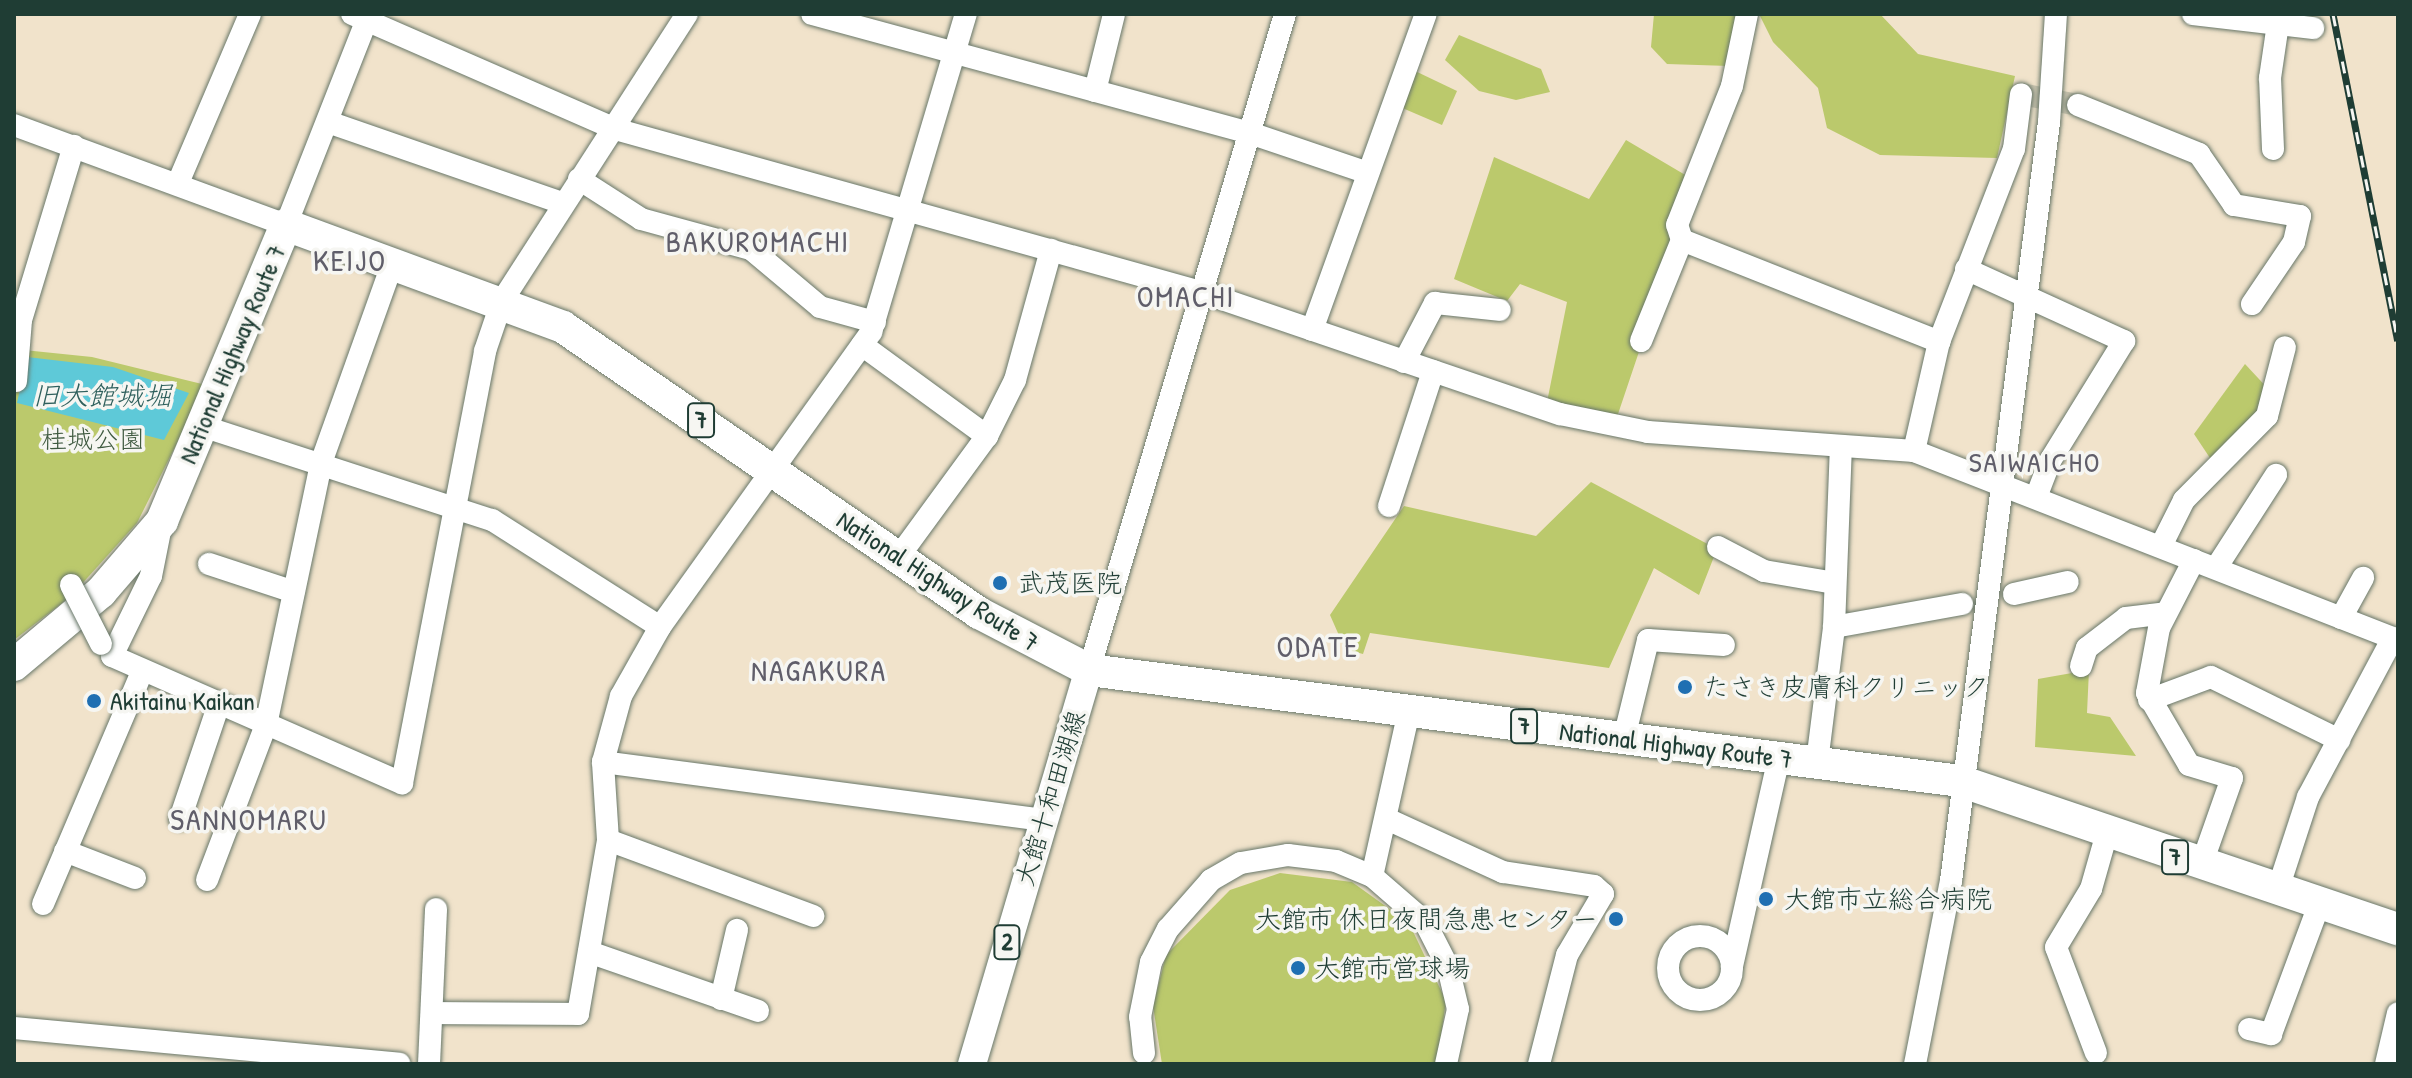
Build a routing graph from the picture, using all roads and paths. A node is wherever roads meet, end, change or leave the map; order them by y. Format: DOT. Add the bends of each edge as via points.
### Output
graph roads {
  1 [pos="250,14"];
  2 [pos="687,14"];
  3 [pos="812,14"];
  4 [pos="966,14"];
  5 [pos="1114,14"];
  6 [pos="1285,14"];
  7 [pos="1426,14"];
  8 [pos="1747,14"];
  9 [pos="2056,14"];
  10 [pos="2193,14"];
  11 [pos="363,16"];
  12 [pos="2278,24"];
  13 [pos="2313,28"];
  14 [pos="953,53"];
  15 [pos="1095,91"];
  16 [pos="2021,94"];
  17 [pos="2078,105"];
  18 [pos="328,122"];
  19 [pos="14,125"];
  20 [pos="615,129"];
  21 [pos="1253,134"];
  22 [pos="74,146"];
  23 [pos="2273,149"];
  24 [pos="1368,173"];
  25 [pos="579,179"];
  26 [pos="178,183"];
  27 [pos="562,203"];
  28 [pos="908,213"];
  29 [pos="286,225"];
  30 [pos="1682,240"];
  31 [pos="1051,250"];
  32 [pos="393,262"];
  33 [pos="1966,269"];
  34 [pos="1204,293"];
  35 [pos="2024,297"];
  36 [pos="502,301"];
  37 [pos="2252,304"];
  38 [pos="1500,310"];
  39 [pos="875,322"];
  40 [pos="1312,330"];
  41 [pos="1641,341"];
  42 [pos="1939,342"];
  43 [pos="862,345"];
  44 [pos="2285,347"];
  45 [pos="1404,362"];
  46 [pos="1433,371"];
  47 [pos="16,381"];
  48 [pos="202,426"];
  49 [pos="987,436"];
  50 [pos="1841,447"];
  51 [pos="1914,451"];
  52 [pos="321,463"];
  53 [pos="772,469"];
  54 [pos="2276,475"];
  55 [pos="2003,484"];
  56 [pos="2036,497"];
  57 [pos="1389,506"];
  58 [pos="459,512"];
  59 [pos="162,521"];
  60 [pos="2161,546"];
  61 [pos="1718,547"];
  62 [pos="897,559"];
  63 [pos="2194,560"];
  64 [pos="209,564"];
  65 [pos="2216,568"];
  66 [pos="2363,578"];
  67 [pos="2068,582"];
  68 [pos="1834,583"];
  69 [pos="71,585"];
  70 [pos="294,592"];
  71 [pos="2014,594"];
  72 [pos="1962,604"];
  73 [pos="2166,613"];
  74 [pos="2341,618"];
  75 [pos="660,627"];
  76 [pos="1834,627"];
  77 [pos="2396,639"];
  78 [pos="1724,645"];
  79 [pos="106,650"];
  80 [pos="14,665"];
  81 [pos="2081,666"];
  82 [pos="143,670"];
  83 [pos="1089,670"];
  84 [pos="2149,700"];
  85 [pos="219,704"];
  86 [pos="1409,711"];
  87 [pos="266,725"];
  88 [pos="1624,738"];
  89 [pos="2339,740"];
  90 [pos="1772,757"];
  91 [pos="603,762"];
  92 [pos="1817,762"];
  93 [pos="1960,781"];
  94 [pos="180,819"];
  95 [pos="1387,819"];
  96 [pos="1044,820"];
  97 [pos="2107,833"];
  98 [pos="608,840"];
  99 [pos="65,851"];
  100 [pos="2201,866"];
  101 [pos="1372,876"];
  102 [pos="135,878"];
  103 [pos="207,880"];
  104 [pos="2277,892"];
  105 [pos="43,904"];
  106 [pos="2319,905"];
  107 [pos="436,909"];
  108 [pos="813,916"];
  109 [pos="2395,928"];
  110 [pos="737,930"];
  111 [pos="1704,936"];
  112 [pos="589,952"];
  113 [pos="1732,966"];
  114 [pos="721,999"];
  115 [pos="758,1011"];
  116 [pos="435,1013"];
  117 [pos="2398,1013"];
  118 [pos="14,1028"];
  119 [pos="2249,1029"];
  120 [pos="1144,1053"];
  121 [pos="2096,1053"];
  122 [pos="327,1061"];
  123 [pos="399,1064"];
  124 [pos="429,1064"];
  125 [pos="972,1064"];
  126 [pos="1446,1064"];
  127 [pos="1539,1064"];
  128 [pos="1915,1064"];
  129 [pos="2386,1064"];
  1 -- 26 [label="street"];
  2 -- 20 [label="street"];
  3 -- 14 [label="street"];
  4 -- 14 [label="street"];
  5 -- 15 [label="street"];
  6 -- 21 [label="street"];
  7 -- 24 [label="street"];
  8 -- 30 [label="street" via="1732,86 1677,225"];
  9 -- 35 [label="street"];
  10 -- 12 [label="street"];
  11 -- 18 [label="street"];
  11 -- 20 [label="street"];
  12 -- 13 [label="street"];
  12 -- 23 [label="street" via="2270,78"];
  14 -- 15 [label="street"];
  14 -- 28 [label="street"];
  15 -- 21 [label="street"];
  16 -- 33 [label="street" via="2014,149"];
  17 -- 37 [label="street" via="2199,154 2234,205 2300,216 2294,242"];
  18 -- 27 [label="street"];
  18 -- 29 [label="street"];
  19 -- 22 [label="street"];
  20 -- 25 [label="street"];
  20 -- 28 [label="street"];
  21 -- 24 [label="street"];
  21 -- 34 [label="street"];
  22 -- 26 [label="street"];
  22 -- 47 [label="street" via="21,320"];
  24 -- 40 [label="street"];
  25 -- 27 [label="street"];
  25 -- 39 [label="street" via="641,219 751,249 820,307"];
  26 -- 29 [label="street"];
  27 -- 36 [label="street"];
  28 -- 31 [label="street"];
  28 -- 39 [label="street"];
  29 -- 32 [label="highway, National Highway Route 7 / 7"];
  29 -- 48 [label="highway, National Highway Route 7"];
  30 -- 41 [label="street"];
  30 -- 42 [label="street"];
  31 -- 34 [label="street"];
  31 -- 49 [label="street" via="1015,380"];
  32 -- 36 [label="highway, National Highway Route 7 / 7"];
  32 -- 52 [label="street"];
  33 -- 35 [label="street"];
  33 -- 42 [label="street"];
  34 -- 40 [label="street"];
  34 -- 83 [label="street"];
  35 -- 55 [label="street"];
  35 -- 56 [label="street" via="2124,341 2050,461"];
  36 -- 53 [label="highway, National Highway Route 7 / 7" via="606,353"];
  36 -- 58 [label="street" via="485,351"];
  38 -- 45 [label="street" via="1435,303"];
  39 -- 43 [label="street"];
  40 -- 45 [label="street"];
  42 -- 51 [label="street"];
  43 -- 49 [label="street"];
  43 -- 53 [label="street"];
  44 -- 60 [label="street" via="2267,416 2184,500"];
  45 -- 46 [label="street"];
  46 -- 50 [label="street" via="1581,420"];
  46 -- 57 [label="street"];
  48 -- 52 [label="street"];
  48 -- 59 [label="highway, National Highway Route 7"];
  49 -- 62 [label="street"];
  50 -- 51 [label="street"];
  50 -- 68 [label="street"];
  51 -- 55 [label="street"];
  52 -- 58 [label="street"];
  52 -- 70 [label="street"];
  53 -- 62 [label="highway, National Highway Route 7 / 7"];
  53 -- 75 [label="street"];
  54 -- 65 [label="street"];
  55 -- 56 [label="street"];
  55 -- 93 [label="street"];
  56 -- 60 [label="street"];
  58 -- 75 [label="street" via="538,544"];
  58 -- 87 [label="street" via="402,783"];
  59 -- 79 [label="street" via="151,576"];
  59 -- 80 [label="highway, National Highway Route 7" via="101,592"];
  60 -- 63 [label="street"];
  61 -- 68 [label="street" via="1764,571"];
  62 -- 83 [label="highway, National Highway Route 7 / 7" via="1036,648"];
  63 -- 65 [label="street"];
  63 -- 73 [label="street"];
  64 -- 70 [label="street"];
  65 -- 74 [label="street"];
  66 -- 74 [label="street"];
  67 -- 71 [label="street"];
  68 -- 76 [label="street"];
  69 -- 79 [label="street, bridge"];
  70 -- 87 [label="street"];
  72 -- 76 [label="street"];
  73 -- 81 [label="street" via="2126,618 2087,648"];
  73 -- 84 [label="street"];
  74 -- 77 [label="street"];
  75 -- 91 [label="street" via="621,696"];
  76 -- 92 [label="street"];
  77 -- 89 [label="street"];
  78 -- 88 [label="street" via="1648,640"];
  79 -- 82 [label="street"];
  82 -- 85 [label="street"];
  82 -- 99 [label="street"];
  83 -- 86 [label="highway, National Highway Route 7 / 7"];
  83 -- 96 [label="main road, 大館十和田湖線 / 2"];
  84 -- 89 [label="street" via="2211,677"];
  84 -- 100 [label="street" via="2189,765 2232,778"];
  85 -- 87 [label="street"];
  85 -- 94 [label="street"];
  86 -- 88 [label="highway, National Highway Route 7 / 7"];
  86 -- 95 [label="street"];
  87 -- 103 [label="street"];
  88 -- 90 [label="highway, National Highway Route 7 / 7"];
  89 -- 104 [label="street" via="2308,797"];
  90 -- 92 [label="highway, National Highway Route 7 / 7"];
  90 -- 111 [label="street" via="1732,913"];
  90 -- 113 [label="street"];
  91 -- 96 [label="street"];
  91 -- 98 [label="street"];
  92 -- 93 [label="highway, National Highway Route 7 / 7"];
  93 -- 97 [label="highway, National Highway Route 7 / 7"];
  93 -- 128 [label="street" via="1951,881"];
  95 -- 101 [label="street"];
  95 -- 127 [label="street" via="1503,872 1603,894 1567,955"];
  96 -- 125 [label="main road, 大館十和田湖線 / 2"];
  97 -- 100 [label="highway, National Highway Route 7 / 7"];
  97 -- 121 [label="street" via="2091,889 2056,947"];
  98 -- 108 [label="street"];
  98 -- 112 [label="street"];
  99 -- 102 [label="street"];
  99 -- 105 [label="street"];
  100 -- 104 [label="highway, National Highway Route 7 / 7"];
  101 -- 120 [label="street" via="1336,861 1288,855 1241,863 1211,880 1168,929 1151,962 1140,1017"];
  101 -- 126 [label="street" via="1425,922 1448,967 1458,1009"];
  104 -- 106 [label="highway, National Highway Route 7 / 7"];
  106 -- 109 [label="highway, National Highway Route 7 / 7"];
  106 -- 119 [label="street" via="2271,1034"];
  107 -- 116 [label="street"];
  110 -- 114 [label="street"];
  111 -- 113 [label="street" via="1723,946"];
  111 -- 113 [label="street" via="1674,949 1668,970 1677,989 1694,999 1713,997 1728,985"];
  112 -- 114 [label="street"];
  112 -- 116 [label="street" via="578,1014"];
  114 -- 115 [label="street"];
  116 -- 124 [label="street"];
  117 -- 129 [label="street"];
  118 -- 122 [label="street"];
  122 -- 123 [label="street"];
}
